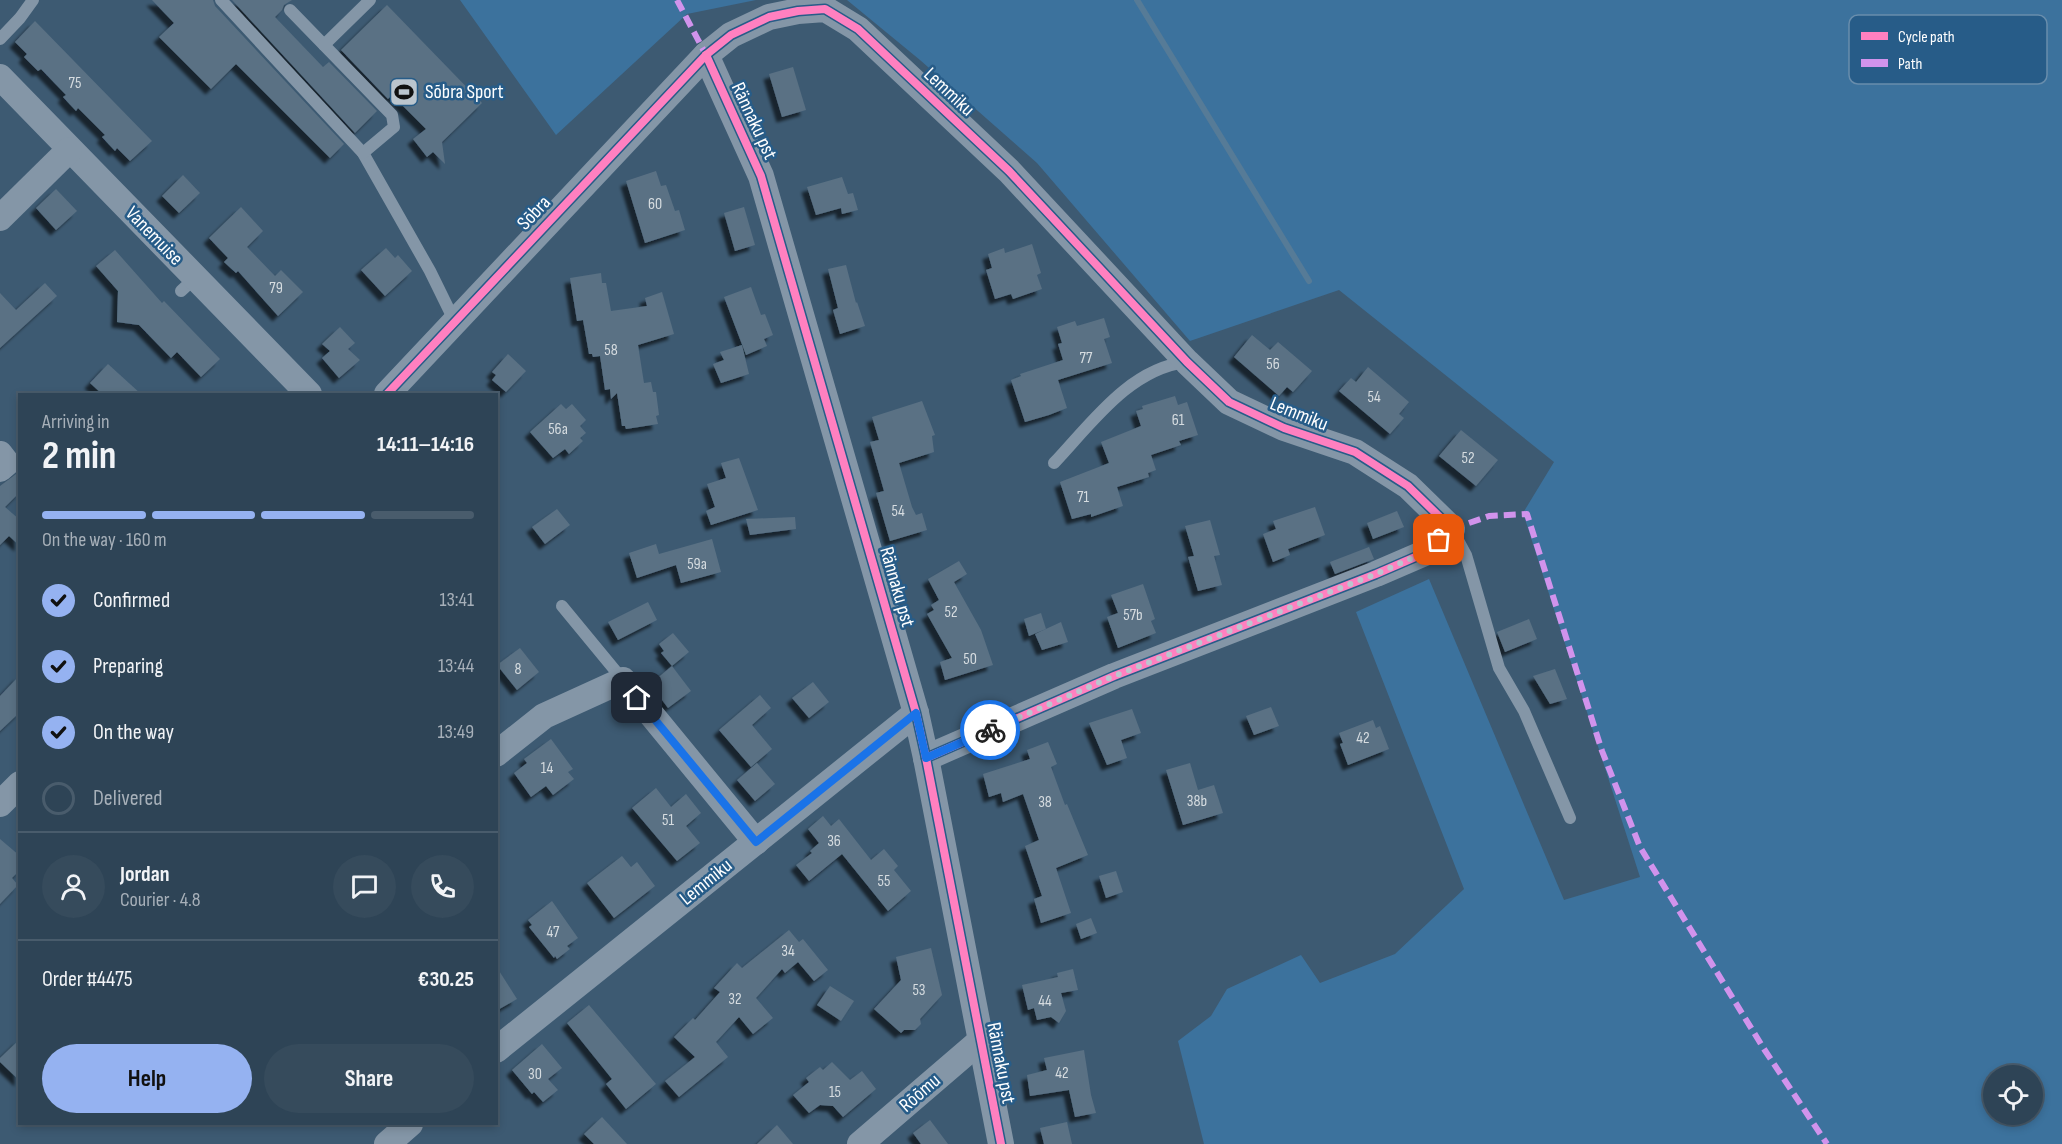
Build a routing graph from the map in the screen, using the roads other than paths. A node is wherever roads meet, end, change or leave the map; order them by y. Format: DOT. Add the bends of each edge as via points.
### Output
graph roads {
  1 [pos="33,0"];
  2 [pos="221,0"];
  3 [pos="370,0"];
  4 [pos="290,10"];
  5 [pos="0,39"];
  6 [pos="324,45"];
  7 [pos="706,55"];
  8 [pos="0,77"];
  9 [pos="69,150"];
  10 [pos="363,153"];
  11 [pos="0,218"];
  12 [pos="455,322"];
  13 [pos="1187,362"];
  14 [pos="308,393"];
  15 [pos="388,393"];
  16 [pos="0,454"];
  17 [pos="1054,463"];
  18 [pos="0,469"];
  19 [pos="1452,529"];
  20 [pos="562,606"];
  21 [pos="622,680"];
  22 [pos="916,713"];
  23 [pos="498,752"];
  24 [pos="926,758"];
  25 [pos="18,786"];
  26 [pos="0,804"];
  27 [pos="1570,818"];
  28 [pos="756,842"];
  29 [pos="980,1041"];
  30 [pos="498,1048"];
  31 [pos="409,1125"];
  32 [pos="387,1144"];
  33 [pos="860,1144"];
  34 [pos="1001,1144"];
  1 -- 5 [label="lane"];
  2 -- 10 [label="lane"];
  3 -- 6 [label="lane"];
  4 -- 6 [label="lane"];
  6 -- 10 [label="lane" via="392,115 394,127"];
  7 -- 12 [label="street, Sõbra"];
  7 -- 13 [label="street, Lemmiku" via="731,35 769,17 798,11 825,9 858,29 1009,171"];
  7 -- 22 [label="street, Rännaku pst" via="761,176"];
  8 -- 9 [label="street, Vanemuise"];
  9 -- 11 [label="street"];
  9 -- 14 [label="street, Vanemuise" via="188,285"];
  10 -- 12 [label="lane"];
  12 -- 15 [label="street, Sõbra"];
  13 -- 17 [label="lane" via="1172,363 1139,379"];
  13 -- 19 [label="street, Lemmiku" via="1229,402 1284,428 1355,452 1408,486"];
  16 -- 18 [label="street" via="7,463"];
  19 -- 24 [label="street" via="1426,552 1114,676"];
  19 -- 27 [label="lane" via="1466,555 1499,668 1524,711"];
  20 -- 21 [label="lane"];
  21 -- 23 [label="street" via="544,716"];
  21 -- 28 [label="street"];
  22 -- 24 [label="street, Rännaku pst"];
  22 -- 28 [label="street, Lemmiku"];
  24 -- 29 [label="street, Rännaku pst"];
  25 -- 26 [label="street"];
  28 -- 30 [label="street, Lemmiku"];
  29 -- 33 [label="street, Rõõmu"];
  29 -- 34 [label="street, Rännaku pst"];
  31 -- 32 [label="street"];
}
